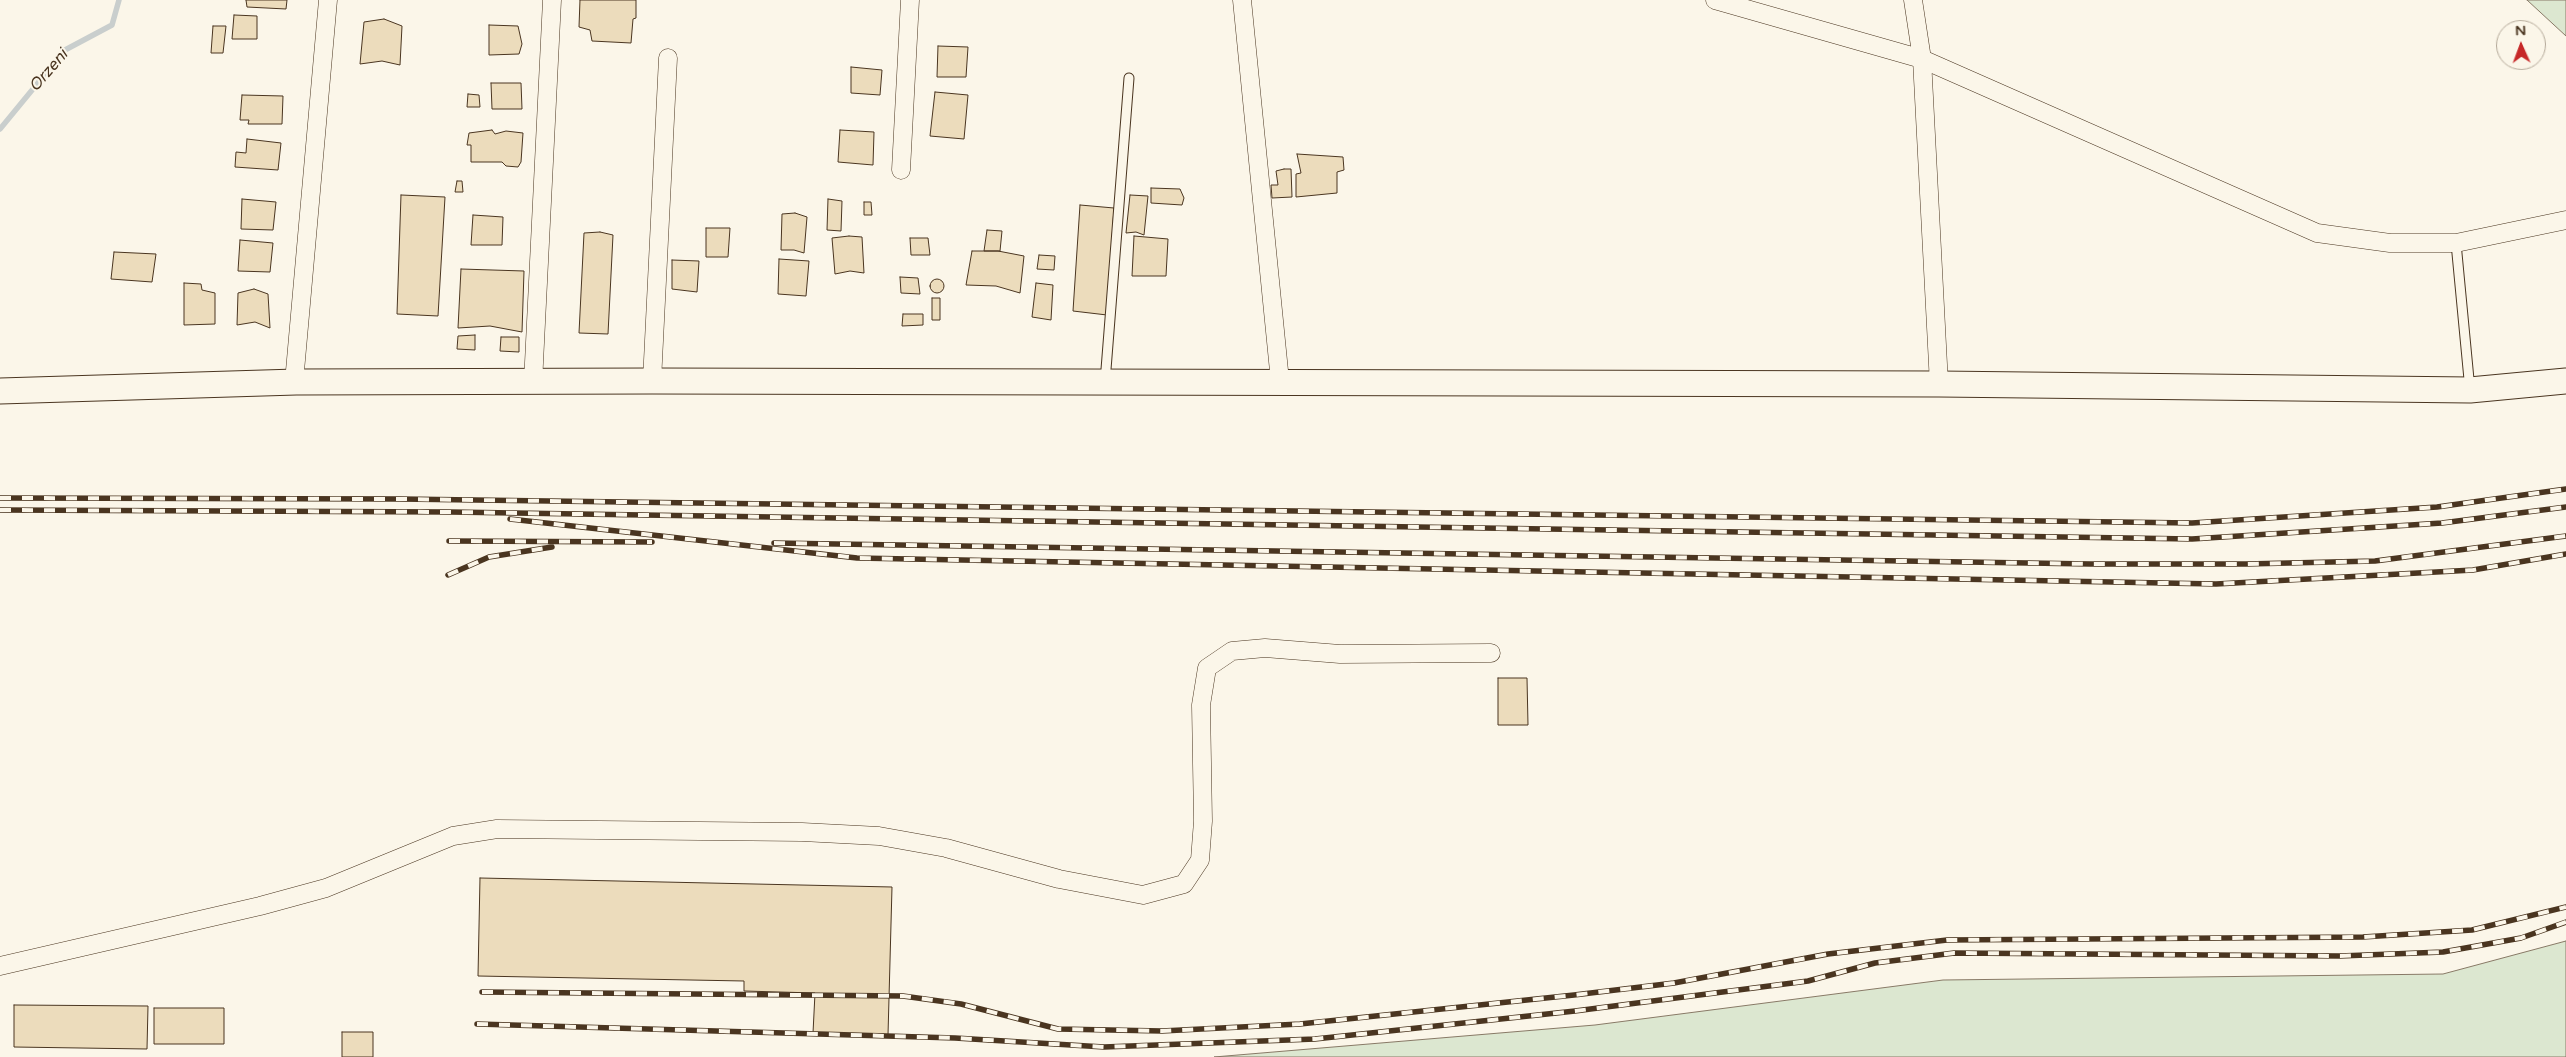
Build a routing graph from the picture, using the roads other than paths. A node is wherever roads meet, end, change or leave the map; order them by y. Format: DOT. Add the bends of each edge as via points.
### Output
graph roads {
  1 [pos="328,0"];
  2 [pos="552,0"];
  3 [pos="910,0"];
  4 [pos="1242,0"];
  5 [pos="1715,0"];
  6 [pos="1913,0"];
  7 [pos="668,58"];
  8 [pos="1922,59"];
  9 [pos="1128,78"];
  10 [pos="901,170"];
  11 [pos="2566,220"];
  12 [pos="2456,243"];
  13 [pos="652,381"];
  14 [pos="1280,381"];
  15 [pos="2566,381"];
  16 [pos="296,382"];
  17 [pos="1105,382"];
  18 [pos="532,383"];
  19 [pos="1939,384"];
  20 [pos="2470,390"];
  21 [pos="0,392"];
  22 [pos="1491,653"];
  23 [pos="0,966"];
  1 -- 16 [label="street"];
  2 -- 18 [label="street"];
  3 -- 10 [label="street"];
  4 -- 14 [label="street"];
  5 -- 8 [label="street"];
  6 -- 8 [label="street"];
  7 -- 13 [label="street"];
  8 -- 12 [label="street" via="2317,233 2390,243"];
  8 -- 19 [label="street"];
  9 -- 17 [label="lane"];
  11 -- 12 [label="street"];
  12 -- 20 [label="lane"];
  13 -- 17 [label="main road"];
  13 -- 18 [label="main road"];
  14 -- 17 [label="main road"];
  14 -- 19 [label="main road"];
  15 -- 20 [label="main road"];
  16 -- 18 [label="main road"];
  16 -- 21 [label="main road"];
  19 -- 20 [label="main road"];
  22 -- 23 [label="street" via="1340,654 1264,648 1232,651 1207,668 1200,705 1203,821 1200,860 1184,884 1143,895 1059,879 946,848 878,836 802,832 497,829 453,836 326,888"];
}
